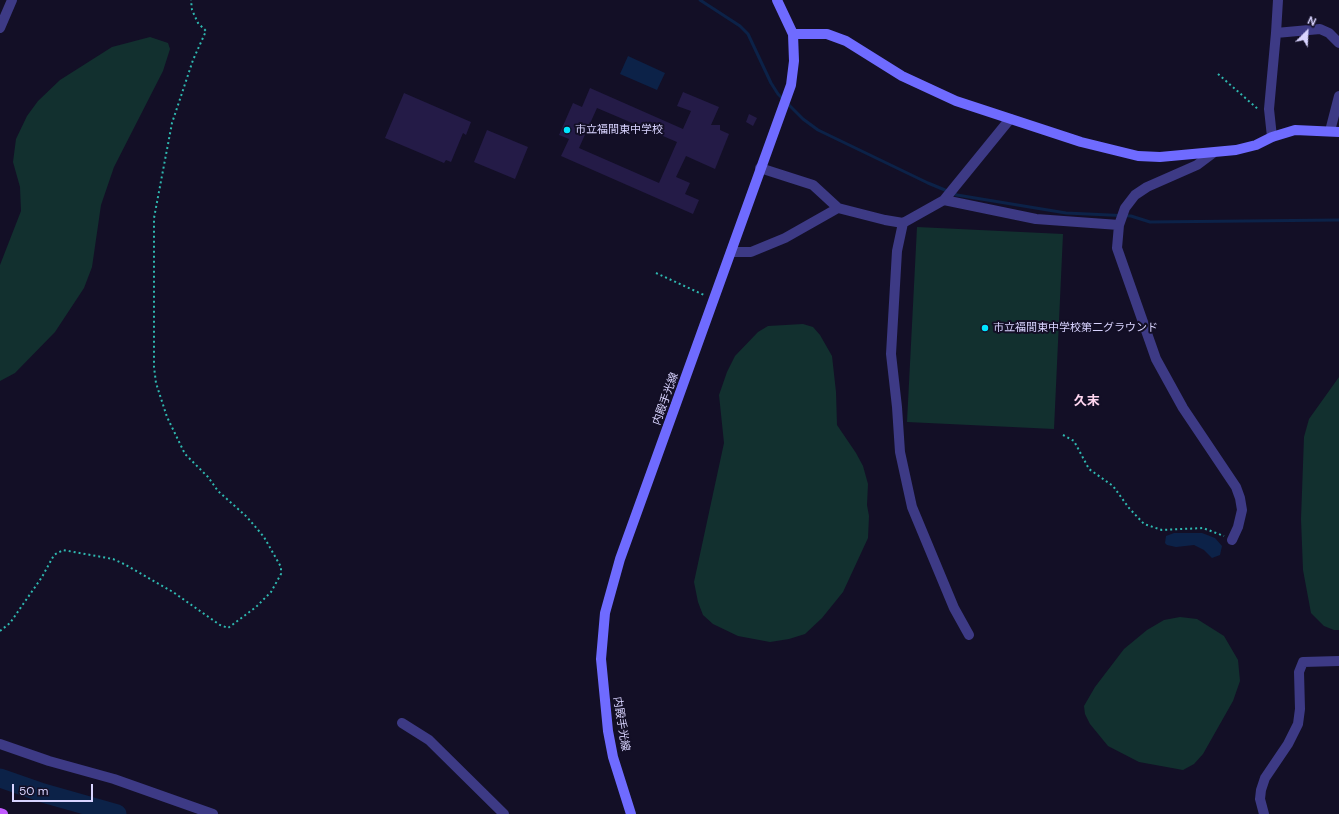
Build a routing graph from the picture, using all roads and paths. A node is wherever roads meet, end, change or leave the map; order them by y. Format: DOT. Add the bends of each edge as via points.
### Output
graph roads {
  1 [pos="12,0"];
  2 [pos="191,0"];
  3 [pos="777,0"];
  4 [pos="1278,0"];
  5 [pos="0,28"];
  6 [pos="1276,33"];
  7 [pos="793,34"];
  8 [pos="1339,43"];
  9 [pos="1218,74"];
  10 [pos="1339,96"];
  11 [pos="1010,119"];
  12 [pos="1269,120"];
  13 [pos="1335,131"];
  14 [pos="1272,137"];
  15 [pos="1213,153"];
  16 [pos="760,168"];
  17 [pos="944,200"];
  18 [pos="838,208"];
  19 [pos="903,223"];
  20 [pos="1119,225"];
  21 [pos="731,252"];
  22 [pos="656,273"];
  23 [pos="714,300"];
  24 [pos="1063,435"];
  25 [pos="1232,540"];
  26 [pos="0,631"];
  27 [pos="969,635"];
  28 [pos="1339,661"];
  29 [pos="402,723"];
  30 [pos="0,744"];
  31 [pos="0,813"];
  32 [pos="3,814"];
  33 [pos="213,814"];
  34 [pos="504,814"];
  35 [pos="631,814"];
  36 [pos="1264,814"];
  1 -- 5 [label="street"];
  2 -- 26 [label="path" via="198,23 206,31 172,123 154,218 156,383 167,417 185,454 264,537 281,567 281,574 274,589 246,616 228,628 124,564 113,559 63,550 54,555 10,624"];
  3 -- 7 [label="main road, 内殿手光線"];
  4 -- 6 [label="street"];
  6 -- 8 [label="street" via="1320,29 1329,33"];
  6 -- 12 [label="street"];
  7 -- 11 [label="main road" via="827,34 846,41 927,89"];
  7 -- 16 [label="main road, 内殿手光線" via="794,61 791,85"];
  9 -- 12 [label="path"];
  10 -- 13 [label="street"];
  11 -- 15 [label="main road" via="1115,152 1138,156"];
  11 -- 17 [label="street"];
  12 -- 14 [label="street"];
  13 -- 14 [label="main road" via="1295,130"];
  14 -- 15 [label="main road" via="1256,145"];
  15 -- 20 [label="street" via="1197,165 1135,195 1125,208"];
  16 -- 18 [label="street" via="813,185"];
  16 -- 21 [label="main road, 内殿手光線"];
  17 -- 19 [label="street"];
  17 -- 20 [label="street" via="1036,219"];
  18 -- 19 [label="street"];
  18 -- 21 [label="street" via="772,244 751,252"];
  19 -- 27 [label="street" via="897,251 891,354 900,452 912,507 954,608"];
  20 -- 25 [label="street" via="1116,248 1156,360 1183,408 1236,487 1240,498 1242,510"];
  21 -- 23 [label="main road, 内殿手光線"];
  22 -- 23 [label="path"];
  23 -- 35 [label="main road, 内殿手光線" via="620,559 605,613 601,659 608,731"];
  24 -- 25 [label="path" via="1074,442 1089,469 1113,486 1144,524 1162,530 1203,528"];
  28 -- 36 [label="street" via="1303,662 1299,672 1298,724 1265,778 1260,799"];
  29 -- 34 [label="street" via="429,740"];
  30 -- 33 [label="street" via="114,779"];
  31 -- 32 [label="main road"];
}
